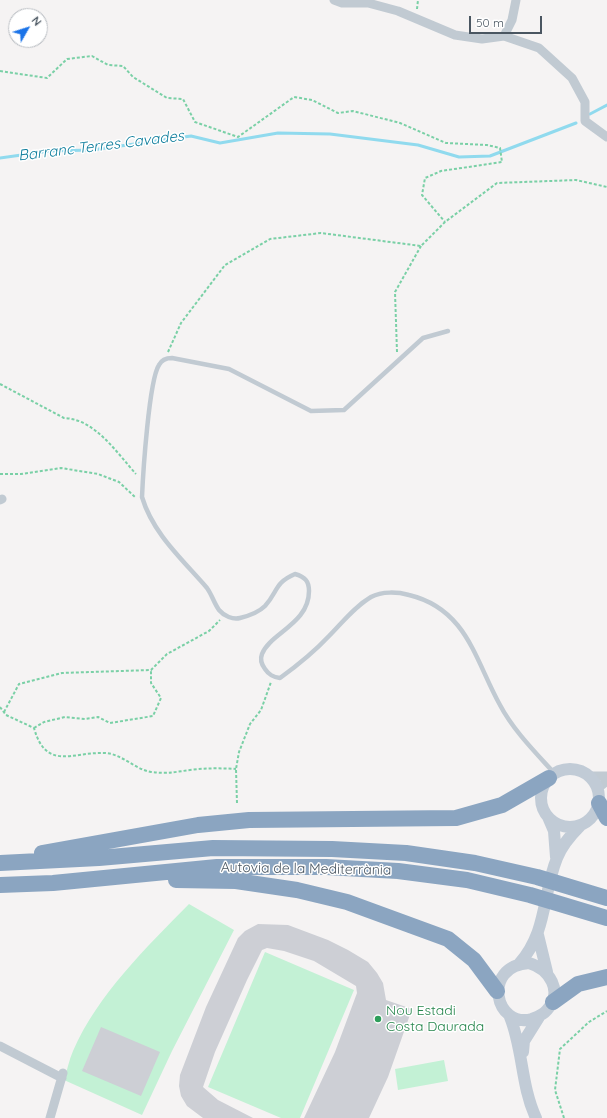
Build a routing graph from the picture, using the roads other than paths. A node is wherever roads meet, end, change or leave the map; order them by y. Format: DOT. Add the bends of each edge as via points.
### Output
graph roads {
  1 [pos="334,0"];
  2 [pos="516,0"];
  3 [pos="504,36"];
  4 [pos="607,137"];
  5 [pos="448,331"];
  6 [pos="552,776"];
  7 [pos="588,776"];
  8 [pos="607,776"];
  9 [pos="607,781"];
  10 [pos="598,796"];
  11 [pos="547,815"];
  12 [pos="607,818"];
  13 [pos="580,826"];
  14 [pos="0,855"];
  15 [pos="556,858"];
  16 [pos="0,863"];
  17 [pos="105,878"];
  18 [pos="0,885"];
  19 [pos="607,898"];
  20 [pos="607,918"];
  21 [pos="539,930"];
  22 [pos="519,964"];
  23 [pos="547,972"];
  24 [pos="607,977"];
  25 [pos="497,991"];
  26 [pos="553,1002"];
  27 [pos="510,1017"];
  28 [pos="539,1017"];
  29 [pos="0,1046"];
  30 [pos="522,1064"];
  31 [pos="50,1118"];
  32 [pos="536,1118"];
  1 -- 3 [label="street" via="342,3 368,3 398,11 456,35 482,39"];
  2 -- 3 [label="street" via="512,20"];
  3 -- 4 [label="street" via="539,48 572,78 585,102 585,121"];
  5 -- 6 [label="lane" via="423,338 344,410 311,411 229,369 172,358 165,359 159,365 153,385 143,481 144,503 157,531 208,590 219,610 225,615 238,619 257,612 264,607 278,585 286,578 296,574 304,577 309,584 306,605 289,628 269,644 262,654 262,663 273,677 280,678 294,668 344,619 372,596 397,592 424,598 453,620 472,644 500,706"];
  6 -- 7 [label="main road" via="572,770"];
  6 -- 11 [label="main road" via="544,787 542,796"];
  6 -- 14 [label="highway" via="502,804 456,818 250,820 198,825 26,855"];
  7 -- 8 [label="street"];
  7 -- 10 [label="main road"];
  9 -- 10 [label="street"];
  10 -- 12 [label="highway"];
  10 -- 13 [label="main road" via="592,817"];
  11 -- 13 [label="main road" via="553,822 562,826"];
  11 -- 15 [label="main road" via="554,831"];
  13 -- 15 [label="main road" via="565,842"];
  15 -- 21 [label="main road"];
  16 -- 19 [label="highway, Autovia de la Mediterrània" via="213,848 332,849 406,853 475,863 537,877"];
  17 -- 18 [label="highway, Autovia de la Mediterrània"];
  17 -- 20 [label="highway, Autovia de la Mediterrània" via="217,867 326,867 398,871 467,880 530,895"];
  17 -- 25 [label="highway" via="128,882 236,881 297,890 347,902 448,939 474,960"];
  21 -- 22 [label="main road" via="528,954"];
  21 -- 23 [label="main road"];
  22 -- 23 [label="main road" via="529,963"];
  22 -- 25 [label="main road" via="504,973"];
  23 -- 26 [label="main road" via="554,986"];
  24 -- 26 [label="highway" via="578,984"];
  25 -- 27 [label="main road"];
  26 -- 28 [label="main road"];
  27 -- 28 [label="main road" via="526,1020"];
  27 -- 30 [label="main road"];
  28 -- 30 [label="main road" via="524,1041"];
  29 -- 31 [label="street" via="62,1075"];
  30 -- 32 [label="main road"];
}
